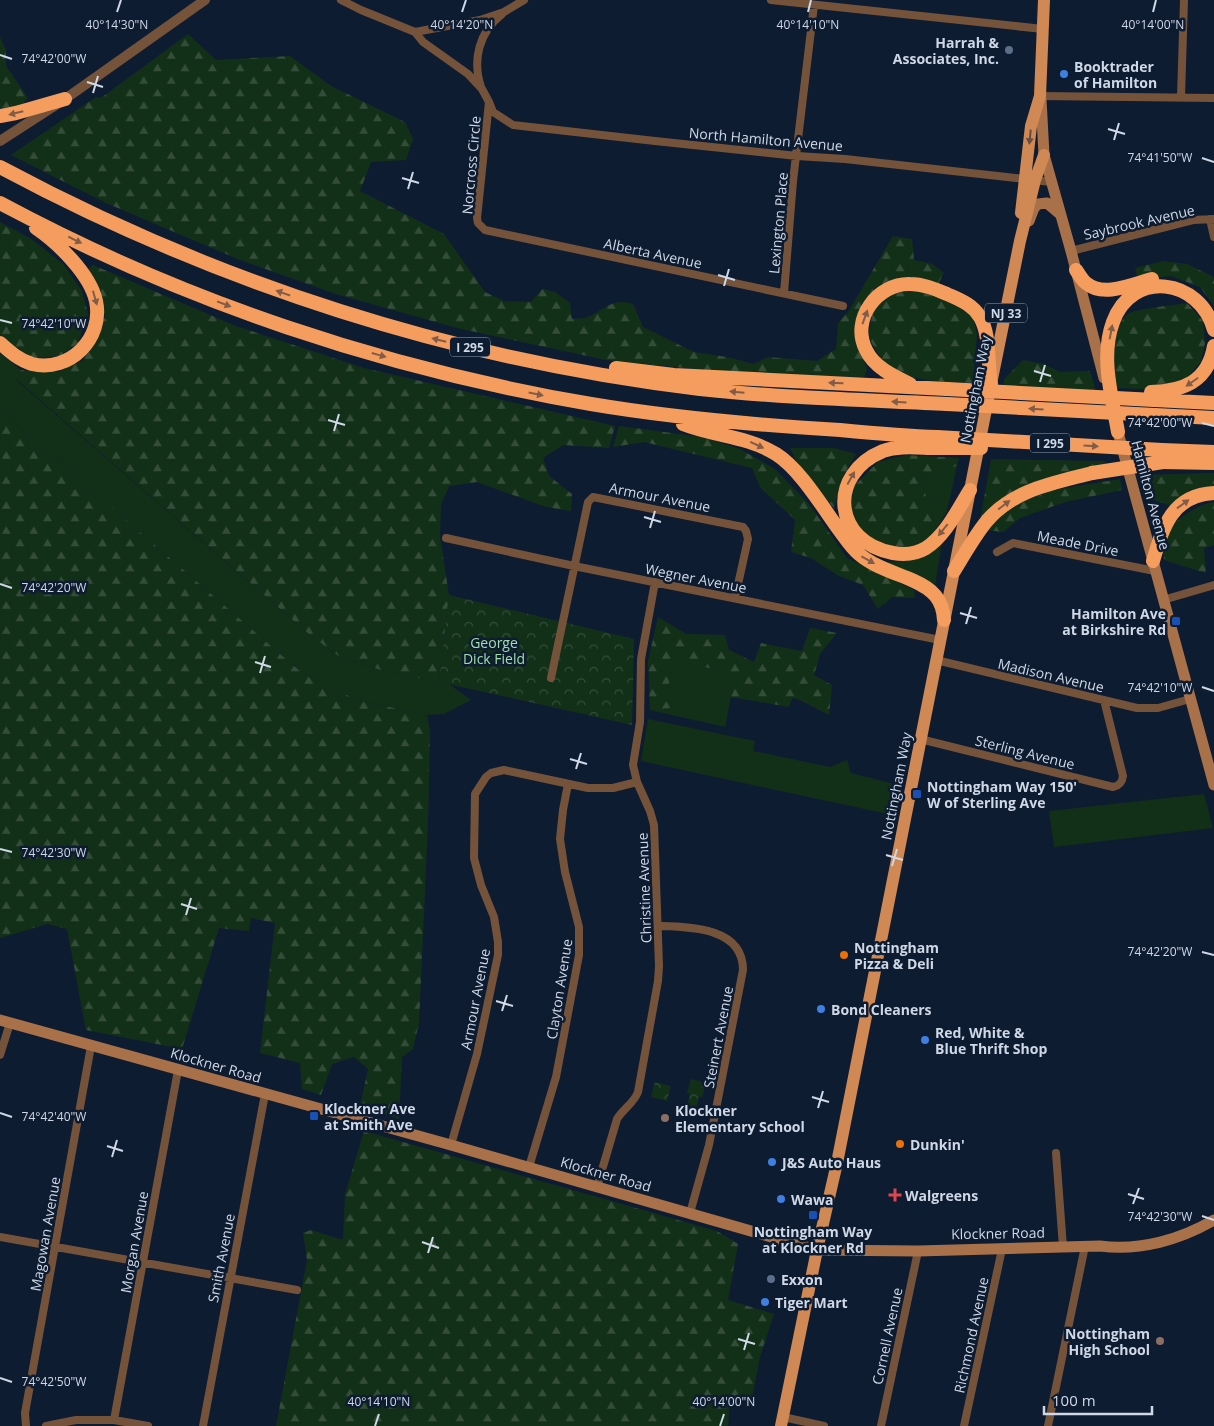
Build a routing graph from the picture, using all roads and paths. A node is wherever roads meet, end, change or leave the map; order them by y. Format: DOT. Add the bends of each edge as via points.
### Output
graph roads {
  1 [pos="205,0"];
  2 [pos="341,0"];
  3 [pos="524,0"];
  4 [pos="771,0"];
  5 [pos="1044,0"];
  6 [pos="1184,0"];
  7 [pos="814,5"];
  8 [pos="504,12"];
  9 [pos="1043,29"];
  10 [pos="415,32"];
  11 [pos="482,89"];
  12 [pos="1040,96"];
  13 [pos="1181,97"];
  14 [pos="1214,98"];
  15 [pos="65,99"];
  16 [pos="489,102"];
  17 [pos="0,116"];
  18 [pos="0,141"];
  19 [pos="1044,155"];
  20 [pos="797,156"];
  21 [pos="0,167"];
  22 [pos="1030,180"];
  23 [pos="1051,182"];
  24 [pos="0,204"];
  25 [pos="1060,214"];
  26 [pos="1212,219"];
  27 [pos="516,237"];
  28 [pos="1214,238"];
  29 [pos="1020,241"];
  30 [pos="1071,251"];
  31 [pos="1076,270"];
  32 [pos="784,293"];
  33 [pos="843,306"];
  34 [pos="1214,309"];
  35 [pos="1214,330"];
  36 [pos="0,343"];
  37 [pos="1214,346"];
  38 [pos="491,352"];
  39 [pos="991,384"];
  40 [pos="920,388"];
  41 [pos="1152,396"];
  42 [pos="1214,403"];
  43 [pos="661,415"];
  44 [pos="1214,418"];
  45 [pos="1118,432"];
  46 [pos="937,442"];
  47 [pos="1214,452"];
  48 [pos="1162,456"];
  49 [pos="1214,463"];
  50 [pos="970,490"];
  51 [pos="1214,492"];
  52 [pos="446,538"];
  53 [pos="997,552"];
  54 [pos="574,566"];
  55 [pos="1154,566"];
  56 [pos="954,571"];
  57 [pos="655,582"];
  58 [pos="1214,585"];
  59 [pos="735,598"];
  60 [pos="1163,600"];
  61 [pos="944,620"];
  62 [pos="940,640"];
  63 [pos="936,660"];
  64 [pos="551,678"];
  65 [pos="1190,699"];
  66 [pos="1104,700"];
  67 [pos="920,739"];
  68 [pos="637,782"];
  69 [pos="568,784"];
  70 [pos="1214,785"];
  71 [pos="658,926"];
  72 [pos="5,1021"];
  73 [pos="92,1046"];
  74 [pos="0,1055"];
  75 [pos="178,1070"];
  76 [pos="265,1094"];
  77 [pos="451,1145"];
  78 [pos="1056,1153"];
  79 [pos="529,1167"];
  80 [pos="597,1187"];
  81 [pos="690,1213"];
  82 [pos="1214,1220"];
  83 [pos="0,1237"];
  84 [pos="55,1246"];
  85 [pos="1085,1246"];
  86 [pos="1063,1247"];
  87 [pos="1002,1248"];
  88 [pos="817,1250"];
  89 [pos="918,1250"];
  90 [pos="143,1262"];
  91 [pos="230,1278"];
  92 [pos="297,1290"];
  93 [pos="114,1420"];
  94 [pos="782,1422"];
  95 [pos="812,1425"];
  96 [pos="26,1426"];
  97 [pos="46,1426"];
  98 [pos="148,1426"];
  99 [pos="203,1426"];
  100 [pos="824,1426"];
  101 [pos="881,1426"];
  102 [pos="964,1426"];
  103 [pos="1048,1426"];
  1 -- 15 [label="street"];
  2 -- 10 [label="street, Norcross Circle"];
  3 -- 8 [label="street"];
  4 -- 7 [label="street"];
  5 -- 9 [label="main road, Nottingham Way / NJ 33"];
  6 -- 13 [label="street"];
  7 -- 9 [label="street"];
  7 -- 20 [label="street, Lexington Place"];
  8 -- 10 [label="street" via="480,20"];
  8 -- 11 [label="street" via="488,27 479,46 477,68"];
  9 -- 12 [label="main road, Nottingham Way / NJ 33"];
  10 -- 11 [label="street, Norcross Circle"];
  11 -- 16 [label="street, Norcross Circle"];
  12 -- 13 [label="street"];
  12 -- 19 [label="main road, Hamilton Avenue"];
  12 -- 22 [label="main road, Nottingham Way / NJ 33, one-way" via="1031,126"];
  13 -- 14 [label="street"];
  15 -- 17 [label="highway, one-way"];
  15 -- 18 [label="street"];
  16 -- 20 [label="street, North Hamilton Avenue" via="493,112 513,125"];
  16 -- 27 [label="street, Norcross Circle" via="477,218 485,230"];
  19 -- 22 [label="main road, Nottingham Way / NJ 33"];
  19 -- 23 [label="main road, Hamilton Avenue"];
  20 -- 22 [label="street, North Hamilton Avenue"];
  20 -- 32 [label="street, Lexington Place"];
  38 -- 21 [label="highway, I 295, one-way" via="389,326 274,290 163,246"];
  22 -- 23 [label="street, North Hamilton Avenue"];
  22 -- 29 [label="main road, Nottingham Way / NJ 33" via="1020,219"];
  23 -- 25 [label="main road, Hamilton Avenue"];
  24 -- 36 [label="highway, one-way" via="42,232 70,258 92,290 97,310 91,338 79,353 62,362 33,364 14,356"];
  24 -- 43 [label="highway, I 295, one-way" via="153,276 304,333 486,383"];
  25 -- 29 [label="main road" via="1047,203 1038,204"];
  25 -- 30 [label="main road, Hamilton Avenue"];
  26 -- 28 [label="street"];
  26 -- 30 [label="street, Saybrook Avenue" via="1193,220"];
  27 -- 32 [label="street, Alberta Avenue"];
  29 -- 39 [label="main road, Nottingham Way / NJ 33"];
  30 -- 31 [label="main road, Hamilton Avenue"];
  31 -- 34 [label="highway" via="1086,283 1108,290 1153,279 1184,282 1204,294"];
  31 -- 45 [label="main road, Hamilton Avenue"];
  32 -- 33 [label="street, Alberta Avenue"];
  45 -- 35 [label="highway, one-way" via="1108,362 1113,322 1123,305 1147,289 1178,289 1201,304"];
  37 -- 41 [label="highway, one-way" via="1209,363 1196,380"];
  40 -- 38 [label="highway, one-way" via="674,374"];
  44 -- 38 [label="highway, I 295, one-way, bridge" via="701,389 604,375"];
  40 -- 39 [label="highway, one-way" via="880,367 865,349 862,339 862,322 869,307 882,293 899,285 930,287 973,308 986,332"];
  39 -- 50 [label="main road, Nottingham Way / NJ 33"];
  40 -- 41 [label="highway, bridge" via="1076,396"];
  41 -- 42 [label="highway"];
  43 -- 46 [label="highway, I 295"];
  43 -- 61 [label="highway, one-way" via="694,428 752,442 777,454 796,472 852,547 869,561 927,587 939,599"];
  45 -- 55 [label="main road, Hamilton Avenue"];
  46 -- 48 [label="highway, I 295, one-way, bridge" via="1042,451 1064,444"];
  50 -- 46 [label="highway, one-way" via="944,530 926,548 915,553 881,550 863,542 855,534 844,509 844,496 855,470 884,450"];
  47 -- 48 [label="highway, I 295"];
  48 -- 49 [label="highway"];
  56 -- 48 [label="highway, one-way, bridge" via="986,521 1005,504 1030,490"];
  50 -- 56 [label="main road, Nottingham Way / NJ 33"];
  55 -- 51 [label="highway, one-way" via="1162,530 1173,512 1190,499"];
  52 -- 54 [label="street, Wegner Avenue"];
  53 -- 55 [label="street, Meade Drive" via="1013,543"];
  54 -- 57 [label="street, Wegner Avenue"];
  54 -- 59 [label="street, Armour Avenue" via="588,502 593,497 628,503 743,528 748,539"];
  54 -- 64 [label="street, Armour Avenue"];
  55 -- 60 [label="main road, Hamilton Avenue"];
  56 -- 61 [label="main road, Nottingham Way / NJ 33"];
  57 -- 59 [label="street, Wegner Avenue"];
  57 -- 68 [label="street, Christine Avenue" via="641,659 640,722 633,765"];
  58 -- 60 [label="street"];
  59 -- 62 [label="street, Wegner Avenue"];
  60 -- 65 [label="main road, Hamilton Avenue"];
  61 -- 62 [label="main road, Nottingham Way / NJ 33"];
  62 -- 63 [label="main road, Nottingham Way / NJ 33"];
  63 -- 66 [label="street, Madison Avenue"];
  63 -- 67 [label="main road, Nottingham Way / NJ 33"];
  65 -- 66 [label="street, Madison Avenue" via="1148,709"];
  65 -- 70 [label="main road, Hamilton Avenue"];
  66 -- 67 [label="street, Sterling Avenue" via="1123,776 1120,784 1113,787"];
  67 -- 88 [label="main road, Nottingham Way / NJ 33"];
  68 -- 69 [label="street, Armour Avenue" via="602,789"];
  68 -- 71 [label="street, Christine Avenue" via="654,825"];
  69 -- 77 [label="street, Armour Avenue" via="498,770 486,777 474,794 474,858 494,917 498,955 478,1054"];
  69 -- 79 [label="street, Clayton Avenue" via="560,839 579,927 579,955 556,1077"];
  71 -- 80 [label="street, Christine Avenue" via="658,981 638,1092 617,1119"];
  71 -- 81 [label="street, Steinert Avenue" via="720,934 734,943 743,963 709,1145"];
  72 -- 73 [label="main road, Klockner Road"];
  72 -- 74 [label="street"];
  73 -- 75 [label="main road, Klockner Road"];
  73 -- 84 [label="street, Magowan Avenue"];
  75 -- 76 [label="main road, Klockner Road"];
  75 -- 90 [label="street, Morgan Avenue"];
  76 -- 77 [label="main road, Klockner Road"];
  76 -- 91 [label="street, Smith Avenue"];
  77 -- 79 [label="main road, Klockner Road"];
  78 -- 86 [label="street"];
  79 -- 80 [label="main road, Klockner Road"];
  80 -- 81 [label="main road, Klockner Road"];
  81 -- 88 [label="main road, Klockner Road"];
  82 -- 85 [label="main road, Klockner Road" via="1155,1244"];
  83 -- 84 [label="street"];
  84 -- 90 [label="street"];
  84 -- 96 [label="street, Magowan Avenue" via="25,1413"];
  85 -- 86 [label="main road, Klockner Road"];
  85 -- 103 [label="street"];
  86 -- 87 [label="main road, Klockner Road"];
  87 -- 89 [label="main road, Klockner Road"];
  87 -- 102 [label="street, Richmond Avenue"];
  88 -- 89 [label="main road, Klockner Road"];
  88 -- 94 [label="main road, Nottingham Way / NJ 33"];
  89 -- 101 [label="street, Cornell Avenue"];
  90 -- 91 [label="street"];
  90 -- 93 [label="street, Morgan Avenue"];
  91 -- 92 [label="street"];
  91 -- 99 [label="street, Smith Avenue"];
  93 -- 97 [label="street" via="76,1420"];
  93 -- 98 [label="street"];
  94 -- 95 [label="street"];
  95 -- 100 [label="street"];
}
